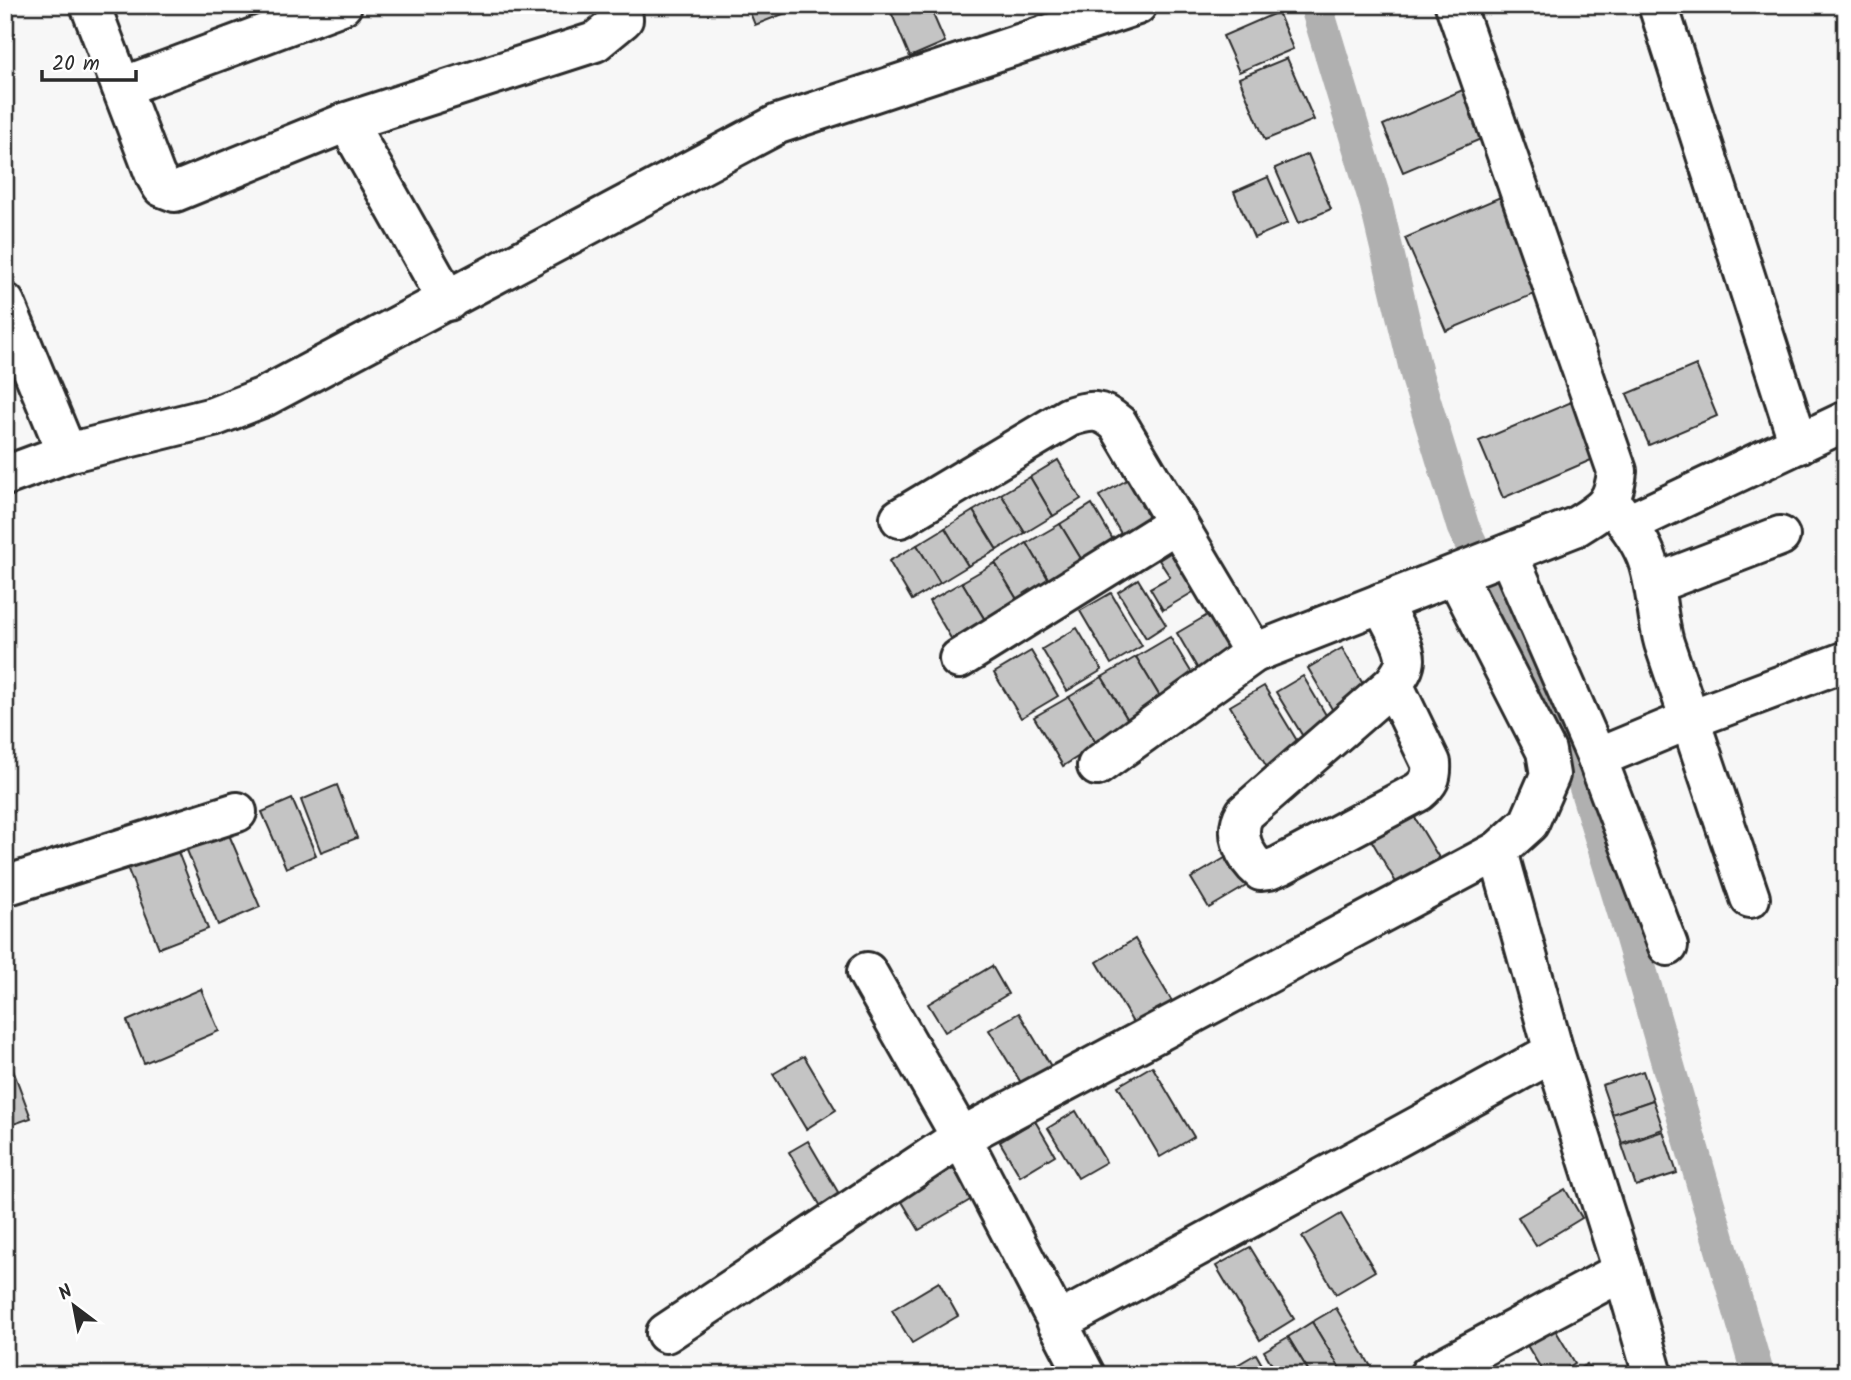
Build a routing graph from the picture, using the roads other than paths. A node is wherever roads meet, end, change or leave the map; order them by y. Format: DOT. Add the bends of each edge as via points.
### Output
graph roads {
  1 [pos="90,5"];
  2 [pos="342,5"];
  3 [pos="621,5"];
  4 [pos="1137,5"];
  5 [pos="1455,5"];
  6 [pos="1658,5"];
  7 [pos="122,87"];
  8 [pos="347,122"];
  9 [pos="448,301"];
  10 [pos="5,303"];
  11 [pos="1846,421"];
  12 [pos="1799,444"];
  13 [pos="67,453"];
  14 [pos="5,476"];
  15 [pos="1619,513"];
  16 [pos="900,518"];
  17 [pos="1177,523"];
  18 [pos="1780,536"];
  19 [pos="1507,555"];
  20 [pos="1457,574"];
  21 [pos="1654,584"];
  22 [pos="1381,603"];
  23 [pos="1254,653"];
  24 [pos="959,659"];
  25 [pos="1846,661"];
  26 [pos="1393,684"];
  27 [pos="1690,719"];
  28 [pos="1597,758"];
  29 [pos="1097,766"];
  30 [pos="237,812"];
  31 [pos="1498,851"];
  32 [pos="5,886"];
  33 [pos="1750,898"];
  34 [pos="1668,946"];
  35 [pos="867,972"];
  36 [pos="1554,1052"];
  37 [pos="961,1138"];
  38 [pos="1623,1271"];
  39 [pos="1057,1323"];
  40 [pos="666,1333"];
  41 [pos="1085,1375"];
  42 [pos="1429,1375"];
  43 [pos="1653,1375"];
  1 -- 7 [label="street"];
  2 -- 7 [label="street"];
  3 -- 8 [label="street" via="623,19 595,42"];
  4 -- 9 [label="street" via="778,124"];
  5 -- 15 [label="street" via="1617,471"];
  6 -- 12 [label="street"];
  7 -- 8 [label="street" via="155,175 162,187 175,192"];
  8 -- 9 [label="street"];
  9 -- 13 [label="street" via="214,417"];
  10 -- 13 [label="street"];
  11 -- 12 [label="street"];
  12 -- 15 [label="street"];
  13 -- 14 [label="street"];
  15 -- 19 [label="street" via="1593,517"];
  15 -- 21 [label="street" via="1646,556"];
  16 -- 17 [label="street" via="1069,417 1088,411 1105,413 1118,424"];
  17 -- 23 [label="street"];
  17 -- 24 [label="street"];
  18 -- 21 [label="street"];
  19 -- 20 [label="street"];
  19 -- 28 [label="street"];
  20 -- 22 [label="street"];
  20 -- 31 [label="street" via="1546,751 1550,775 1529,823"];
  21 -- 27 [label="street" via="1657,619"];
  22 -- 23 [label="street"];
  22 -- 26 [label="street" via="1406,661"];
  23 -- 29 [label="street"];
  25 -- 27 [label="street"];
  26 -- 26 [label="street" via="1431,763 1428,784 1261,871 1242,844 1239,823 1245,813"];
  27 -- 28 [label="street"];
  27 -- 33 [label="street"];
  28 -- 34 [label="street"];
  30 -- 32 [label="street"];
  31 -- 36 [label="street"];
  31 -- 37 [label="street"];
  35 -- 37 [label="street"];
  36 -- 38 [label="street"];
  36 -- 39 [label="street"];
  37 -- 39 [label="street"];
  37 -- 40 [label="street"];
  38 -- 42 [label="street"];
  38 -- 43 [label="street"];
  39 -- 41 [label="street"];
}
